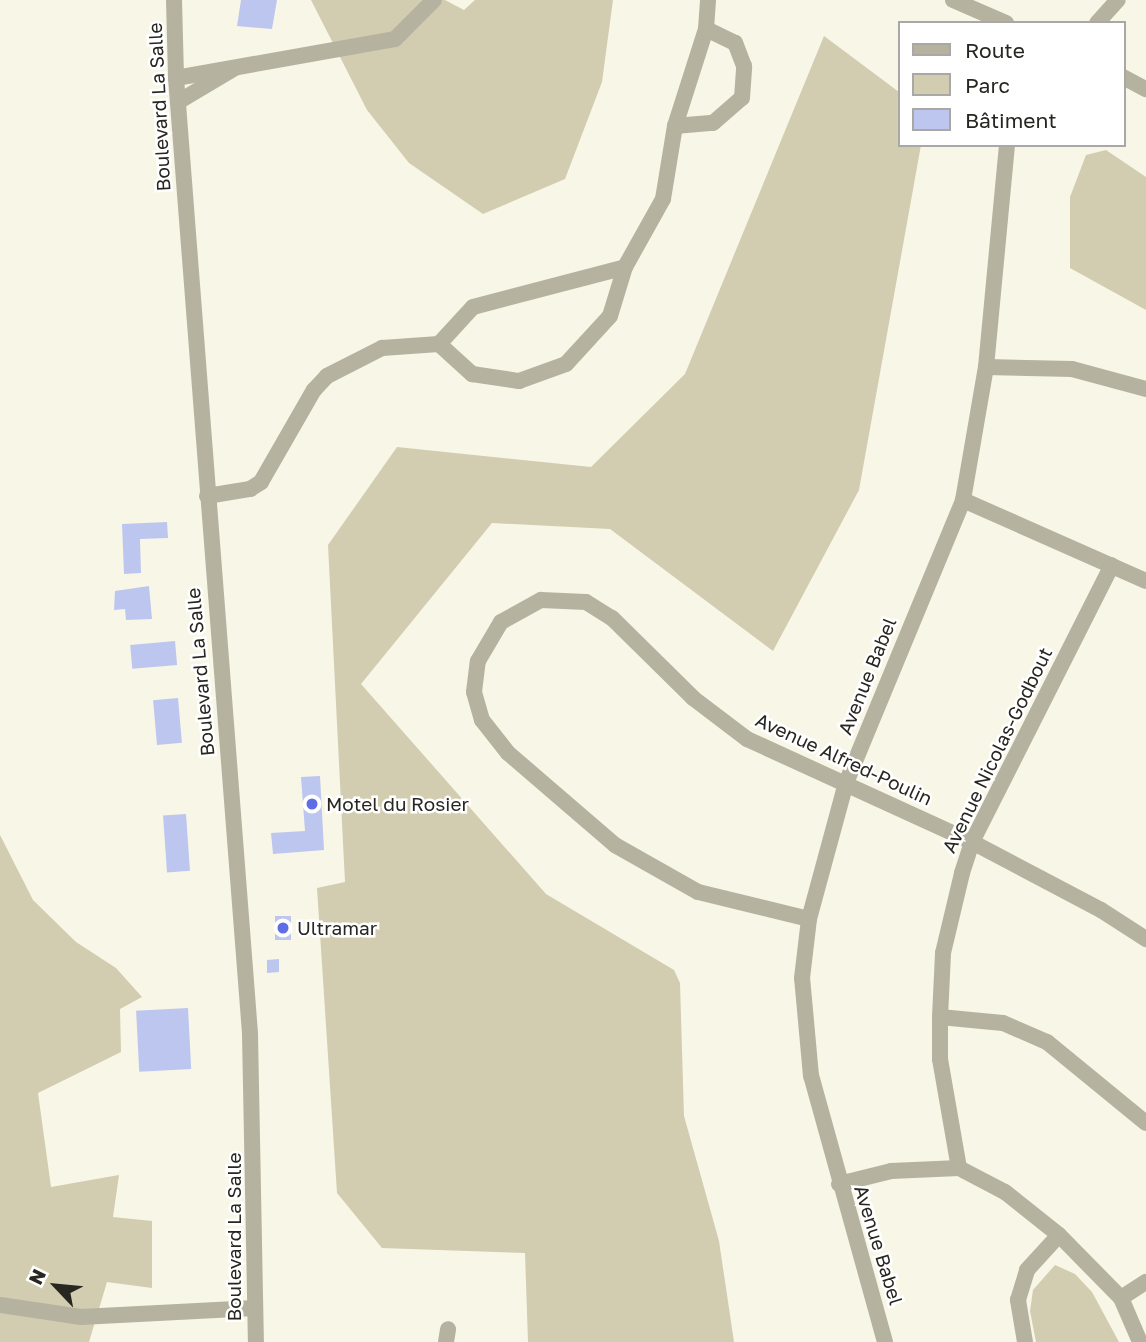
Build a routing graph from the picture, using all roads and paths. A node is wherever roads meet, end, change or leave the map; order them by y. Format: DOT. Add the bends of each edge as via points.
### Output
graph roads {
  1 [pos="174,0"];
  2 [pos="434,0"];
  3 [pos="708,0"];
  4 [pos="953,0"];
  5 [pos="1118,0"];
  6 [pos="968,8"];
  7 [pos="975,21"];
  8 [pos="1001,21"];
  9 [pos="1099,21"];
  10 [pos="706,29"];
  11 [pos="237,66"];
  12 [pos="176,78"];
  13 [pos="1125,78"];
  14 [pos="1146,89"];
  15 [pos="178,102"];
  16 [pos="675,127"];
  17 [pos="1007,147"];
  18 [pos="625,267"];
  19 [pos="439,345"];
  20 [pos="986,367"];
  21 [pos="1146,389"];
  22 [pos="207,496"];
  23 [pos="963,500"];
  24 [pos="1112,565"];
  25 [pos="1146,581"];
  26 [pos="846,783"];
  27 [pos="972,842"];
  28 [pos="809,919"];
  29 [pos="1146,939"];
  30 [pos="940,1017"];
  31 [pos="1146,1124"];
  32 [pos="959,1168"];
  33 [pos="839,1184"];
  34 [pos="1059,1235"];
  35 [pos="1146,1282"];
  36 [pos="1121,1298"];
  37 [pos="0,1305"];
  38 [pos="255,1308"];
  39 [pos="256,1342"];
  40 [pos="885,1342"];
  41 [pos="1025,1342"];
  42 [pos="1140,1342"];
  1 -- 12 [label="street, Boulevard La Salle"];
  2 -- 11 [label="street" via="395,38"];
  3 -- 10 [label="street"];
  4 -- 6 [label="street"];
  5 -- 9 [label="street"];
  6 -- 7 [label="street"];
  6 -- 8 [label="street"];
  10 -- 16 [label="street"];
  10 -- 16 [label="street" via="735,43 744,66 742,97 713,123"];
  11 -- 12 [label="street"];
  11 -- 15 [label="street"];
  12 -- 15 [label="street, Boulevard La Salle"];
  13 -- 14 [label="street"];
  15 -- 22 [label="street, Boulevard La Salle"];
  16 -- 18 [label="street" via="663,199"];
  17 -- 20 [label="street, Avenue Babel"];
  18 -- 19 [label="street" via="473,307"];
  18 -- 19 [label="street" via="610,316 566,364 519,381 472,373"];
  19 -- 22 [label="street" via="382,348 327,376 314,390 261,482 250,489"];
  20 -- 21 [label="street" via="1072,369"];
  20 -- 23 [label="street, Avenue Babel"];
  22 -- 38 [label="street, Boulevard La Salle" via="250,1034"];
  23 -- 24 [label="street"];
  23 -- 26 [label="street, Avenue Babel"];
  24 -- 25 [label="street"];
  24 -- 27 [label="street, Avenue Nicolas-Godbout"];
  26 -- 27 [label="street, Avenue Alfred-Poulin"];
  26 -- 28 [label="street, Avenue Babel"];
  26 -- 28 [label="street, Avenue Alfred-Poulin" via="747,739 693,698 612,618 586,602 541,600 501,622 478,661 474,692 482,720 508,753 615,845 698,892"];
  27 -- 29 [label="street, Avenue Alfred-Poulin"];
  27 -- 30 [label="street, Avenue Nicolas-Godbout" via="943,953"];
  28 -- 33 [label="street, Avenue Babel" via="802,978 811,1076"];
  30 -- 31 [label="street" via="1003,1023 1047,1042"];
  30 -- 32 [label="street, Avenue Nicolas-Godbout" via="940,1059"];
  32 -- 33 [label="street" via="891,1171"];
  32 -- 34 [label="street" via="1005,1192"];
  33 -- 40 [label="street, Avenue Babel"];
  34 -- 36 [label="street"];
  34 -- 41 [label="street" via="1027,1270 1018,1300"];
  35 -- 36 [label="street"];
  36 -- 42 [label="street"];
  37 -- 38 [label="street" via="81,1317"];
  38 -- 39 [label="street, Boulevard La Salle"];
}
